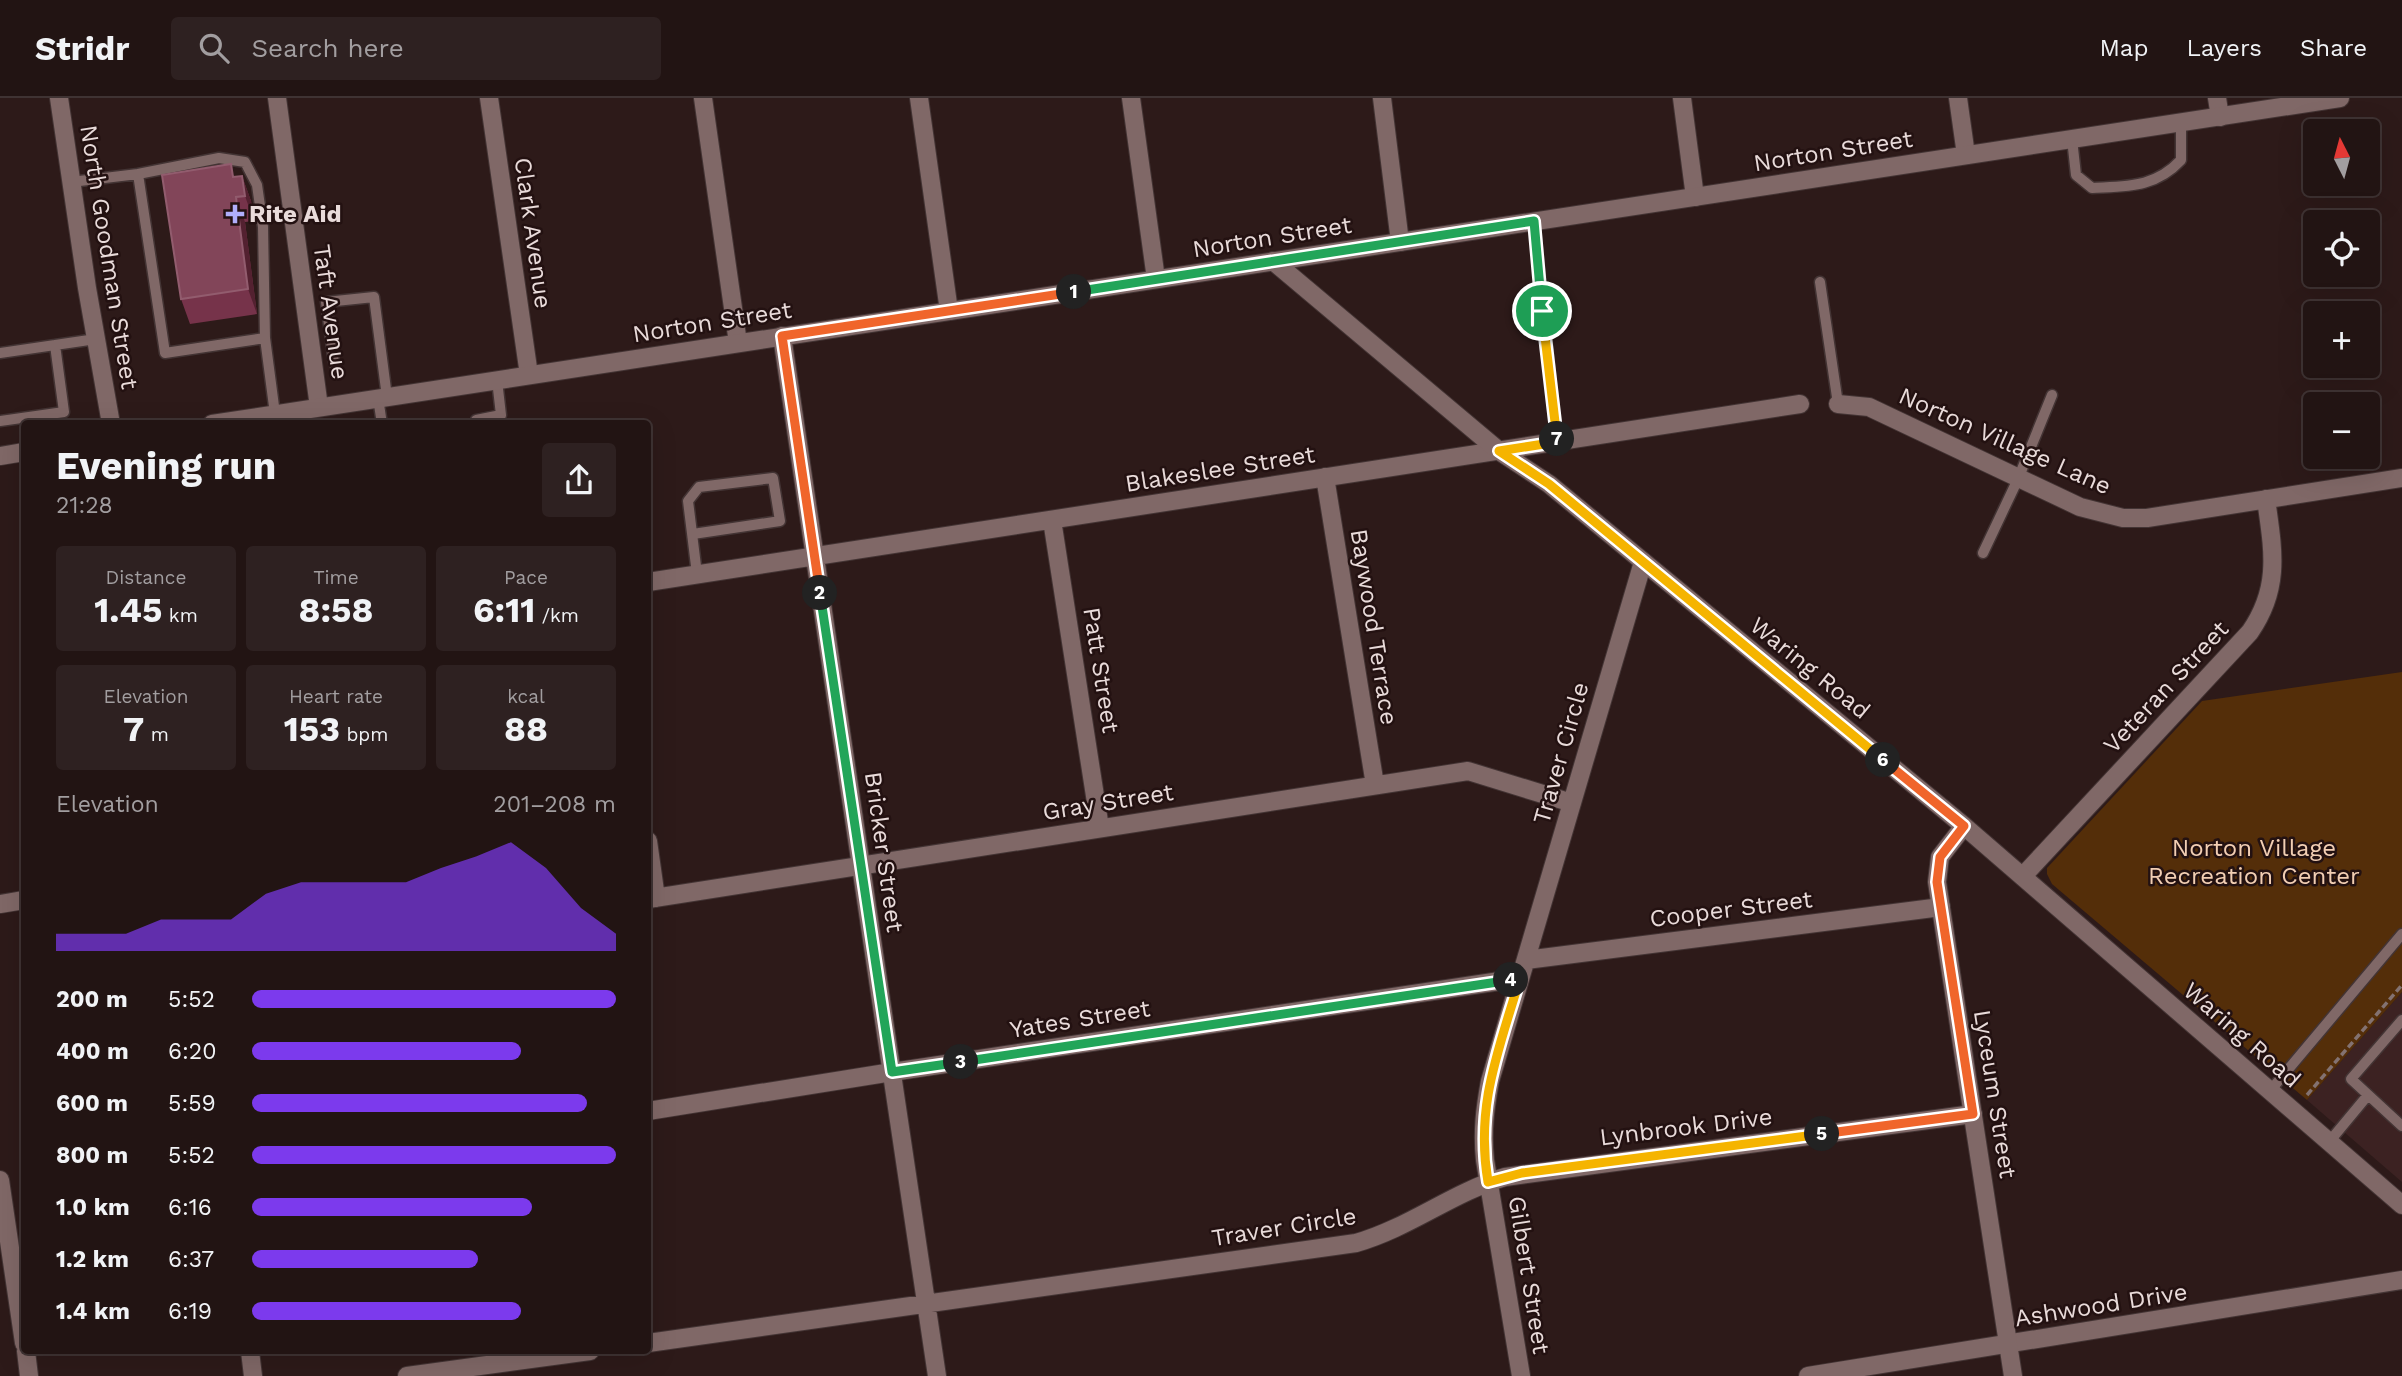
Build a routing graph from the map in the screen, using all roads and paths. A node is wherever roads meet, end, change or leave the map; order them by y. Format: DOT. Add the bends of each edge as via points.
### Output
graph roads {
  1 [pos="59,98"];
  2 [pos="277,98"];
  3 [pos="489,98"];
  4 [pos="703,98"];
  5 [pos="919,98"];
  6 [pos="1130,98"];
  7 [pos="1382,98"];
  8 [pos="1682,98"];
  9 [pos="1958,98"];
  10 [pos="2217,98"];
  11 [pos="2340,98"];
  12 [pos="2220,117"];
  13 [pos="2181,122"];
  14 [pos="2072,139"];
  15 [pos="1966,155"];
  16 [pos="138,174"];
  17 [pos="71,182"];
  18 [pos="1695,197"];
  19 [pos="1534,221"];
  20 [pos="1400,242"];
  21 [pos="1273,261"];
  22 [pos="1156,279"];
  23 [pos="1820,282"];
  24 [pos="326,302"];
  25 [pos="305,304"];
  26 [pos="949,311"];
  27 [pos="782,336"];
  28 [pos="265,338"];
  29 [pos="96,339"];
  30 [pos="738,343"];
  31 [pos="55,345"];
  32 [pos="0,352"];
  33 [pos="334,363"];
  34 [pos="529,375"];
  35 [pos="497,380"];
  36 [pos="2052,395"];
  37 [pos="383,397"];
  38 [pos="1800,404"];
  39 [pos="1838,404"];
  40 [pos="319,407"];
  41 [pos="275,414"];
  42 [pos="39,419"];
  43 [pos="110,420"];
  44 [pos="237,420"];
  45 [pos="382,420"];
  46 [pos="476,420"];
  47 [pos="0,421"];
  48 [pos="1557,442"];
  49 [pos="1499,451"];
  50 [pos="21,452"];
  51 [pos="0,456"];
  52 [pos="1325,477"];
  53 [pos="2402,478"];
  54 [pos="2018,479"];
  55 [pos="2266,499"];
  56 [pos="1052,520"];
  57 [pos="693,534"];
  58 [pos="1983,553"];
  59 [pos="815,556"];
  60 [pos="1643,562"];
  61 [pos="698,574"];
  62 [pos="651,582"];
  63 [pos="1375,785"];
  64 [pos="1572,803"];
  65 [pos="1964,826"];
  66 [pos="1100,828"];
  67 [pos="861,867"];
  68 [pos="2023,876"];
  69 [pos="652,899"];
  70 [pos="21,900"];
  71 [pos="0,904"];
  72 [pos="1941,907"];
  73 [pos="2402,934"];
  74 [pos="1526,960"];
  75 [pos="1520,978"];
  76 [pos="2402,985"];
  77 [pos="2402,1020"];
  78 [pos="892,1072"];
  79 [pos="2270,1091"];
  80 [pos="2368,1095"];
  81 [pos="2307,1096"];
  82 [pos="651,1111"];
  83 [pos="1973,1114"];
  84 [pos="2402,1126"];
  85 [pos="2329,1142"];
  86 [pos="0,1180"];
  87 [pos="1488,1182"];
  88 [pos="2402,1205"];
  89 [pos="2402,1280"];
  90 [pos="926,1305"];
  91 [pos="21,1323"];
  92 [pos="651,1343"];
  93 [pos="2008,1345"];
  94 [pos="26,1354"];
  95 [pos="250,1354"];
  96 [pos="568,1354"];
  97 [pos="30,1376"];
  98 [pos="253,1376"];
  99 [pos="407,1376"];
  100 [pos="937,1376"];
  101 [pos="1521,1376"];
  102 [pos="1808,1376"];
  103 [pos="2013,1376"];
  1 -- 17 [label="street, North Goodman Street"];
  2 -- 25 [label="street, Taft Avenue"];
  3 -- 34 [label="street, Clark Avenue"];
  4 -- 30 [label="street"];
  5 -- 26 [label="street"];
  6 -- 22 [label="street"];
  7 -- 20 [label="street"];
  8 -- 18 [label="street"];
  9 -- 15 [label="street"];
  10 -- 12 [label="street"];
  11 -- 12 [label="street, Norton Street"];
  12 -- 13 [label="street, Norton Street"];
  13 -- 14 [label="street, Norton Street"];
  13 -- 14 [label="lane" via="2181,160 2168,174 2136,185 2092,188 2076,175"];
  14 -- 15 [label="street, Norton Street"];
  15 -- 18 [label="street, Norton Street"];
  16 -- 17 [label="lane"];
  16 -- 28 [label="lane" via="165,353"];
  16 -- 28 [label="lane" via="219,158 245,162 257,185 263,227"];
  17 -- 29 [label="street, North Goodman Street"];
  18 -- 19 [label="street, Norton Street"];
  19 -- 20 [label="street, Norton Street"];
  19 -- 48 [label="lane"];
  20 -- 21 [label="street, Norton Street"];
  21 -- 22 [label="street, Norton Street"];
  21 -- 49 [label="street, Waring Road"];
  22 -- 26 [label="street, Norton Street"];
  23 -- 39 [label="lane"];
  24 -- 25 [label="lane"];
  24 -- 33 [label="lane"];
  24 -- 37 [label="lane" via="374,297"];
  25 -- 40 [label="street, Taft Avenue"];
  26 -- 27 [label="street, Norton Street"];
  27 -- 30 [label="street, Norton Street"];
  27 -- 59 [label="street, Bricker Street"];
  28 -- 41 [label="lane"];
  29 -- 31 [label="lane"];
  29 -- 43 [label="street, North Goodman Street"];
  30 -- 34 [label="street, Norton Street"];
  31 -- 32 [label="lane"];
  31 -- 42 [label="lane" via="64,412"];
  34 -- 35 [label="street, Norton Street"];
  35 -- 37 [label="street, Norton Street"];
  35 -- 46 [label="lane" via="500,415"];
  36 -- 54 [label="lane"];
  37 -- 40 [label="street, Norton Street"];
  37 -- 45 [label="lane"];
  38 -- 48 [label="street, Blakeslee Street"];
  39 -- 54 [label="street, Norton Village Lane" via="1869,407"];
  40 -- 41 [label="street, Norton Street"];
  41 -- 44 [label="street, Norton Street"];
  42 -- 47 [label="lane"];
  48 -- 49 [label="street, Blakeslee Street"];
  49 -- 52 [label="street, Blakeslee Street"];
  49 -- 60 [label="street, Waring Road" via="1549,484"];
  50 -- 51 [label="street"];
  52 -- 56 [label="street, Blakeslee Street"];
  52 -- 63 [label="street, Baywood Terrace"];
  53 -- 55 [label="street, Norton Village Lane"];
  54 -- 55 [label="street, Norton Village Lane" via="2080,507 2135,519"];
  54 -- 58 [label="lane"];
  55 -- 68 [label="street, Veteran Street" via="2273,573 2263,614"];
  56 -- 59 [label="street, Blakeslee Street"];
  56 -- 66 [label="street, Patt Street"];
  57 -- 57 [label="lane" via="688,501 699,487 773,478 780,521"];
  57 -- 61 [label="lane"];
  59 -- 61 [label="street, Blakeslee Street"];
  59 -- 67 [label="street, Bricker Street"];
  60 -- 64 [label="street, Traver Circle"];
  60 -- 65 [label="street, Waring Road"];
  61 -- 62 [label="street, Blakeslee Street"];
  63 -- 64 [label="street, Gray Street" via="1468,771"];
  63 -- 66 [label="street, Gray Street"];
  64 -- 74 [label="street, Traver Circle"];
  65 -- 68 [label="street, Waring Road"];
  65 -- 72 [label="street, Lyceum Street" via="1940,857"];
  66 -- 67 [label="street, Gray Street"];
  67 -- 69 [label="street, Gray Street"];
  67 -- 78 [label="street, Bricker Street"];
  68 -- 79 [label="street, Waring Road"];
  70 -- 71 [label="street"];
  72 -- 74 [label="street, Cooper Street"];
  72 -- 83 [label="street, Lyceum Street"];
  73 -- 79 [label="lane"];
  74 -- 75 [label="street, Traver Circle"];
  75 -- 78 [label="street, Yates Street"];
  75 -- 87 [label="street, Traver Circle" via="1485,1107"];
  76 -- 81 [label="path"];
  77 -- 80 [label="lane" via="2351,1079"];
  78 -- 82 [label="street, Yates Street"];
  78 -- 90 [label="street, Bricker Street"];
  79 -- 85 [label="street, Waring Road"];
  80 -- 84 [label="lane"];
  80 -- 85 [label="lane"];
  83 -- 87 [label="street, Lynbrook Drive" via="1536,1171"];
  83 -- 93 [label="street, Lyceum Street"];
  85 -- 88 [label="street, Waring Road"];
  86 -- 91 [label="street"];
  87 -- 90 [label="street, Traver Circle" via="1409,1223 1356,1243"];
  87 -- 101 [label="street, Gilbert Street"];
  89 -- 93 [label="street, Ashwood Drive"];
  90 -- 92 [label="street, Traver Circle"];
  90 -- 100 [label="street, Bricker Street"];
  93 -- 102 [label="street, Ashwood Drive"];
  93 -- 103 [label="street, Lyceum Street"];
  94 -- 97 [label="street"];
  95 -- 98 [label="street"];
  96 -- 99 [label="street"];
}
